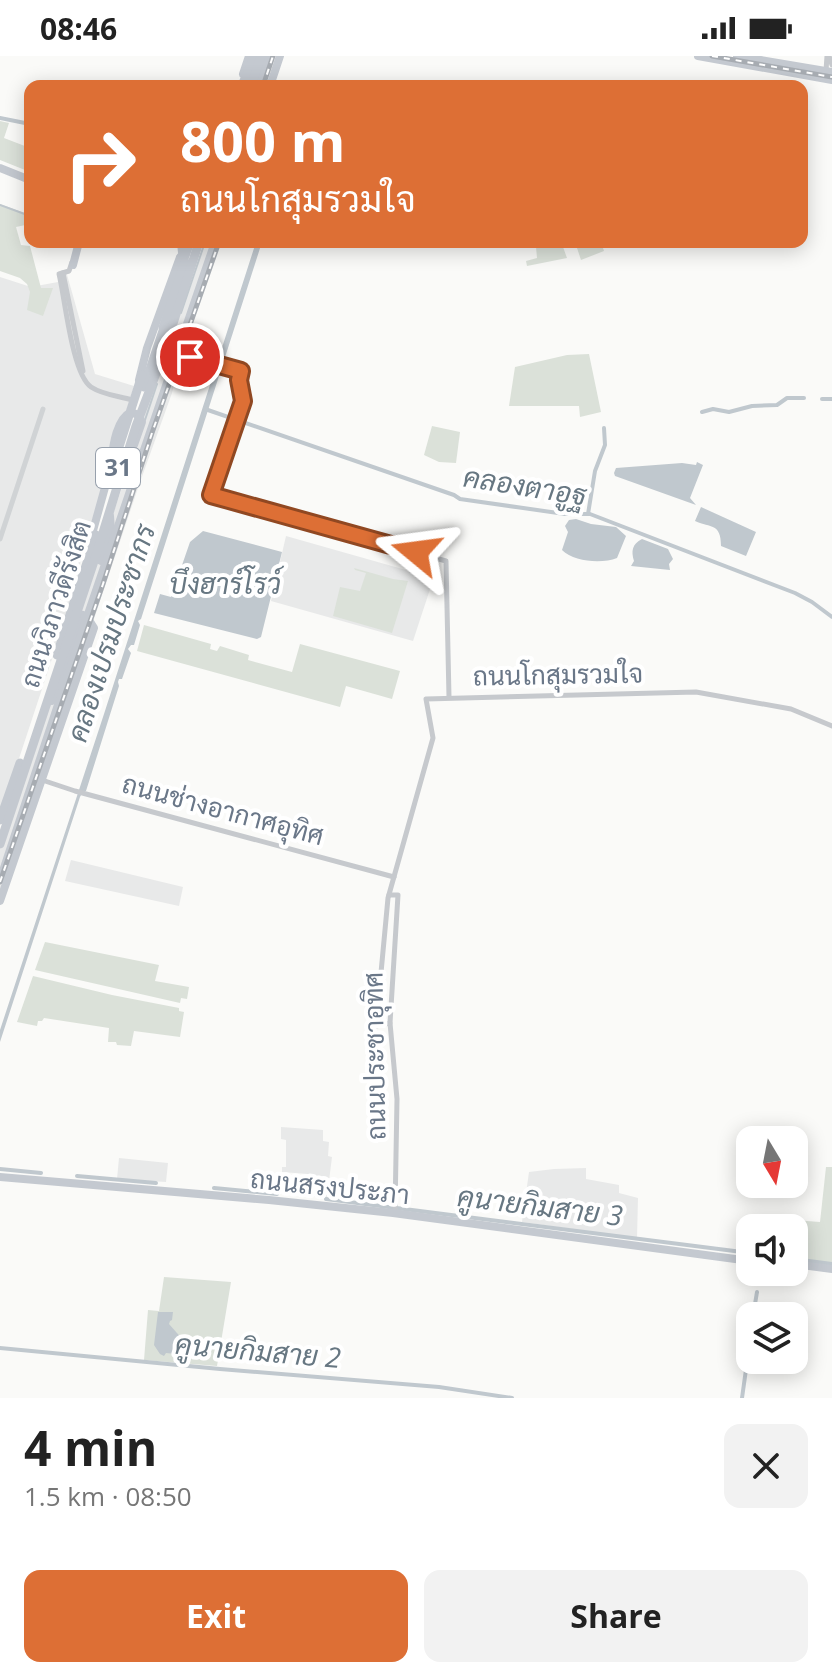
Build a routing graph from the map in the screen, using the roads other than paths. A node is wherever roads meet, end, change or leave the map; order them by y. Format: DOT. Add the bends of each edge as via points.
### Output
graph roads {
  1 [pos="279,56"];
  2 [pos="698,56"];
  3 [pos="828,56"];
  4 [pos="259,57"];
  5 [pos="732,57"];
  6 [pos="827,74"];
  7 [pos="269,79"];
  8 [pos="250,80"];
  9 [pos="0,166"];
  10 [pos="24,176"];
  11 [pos="77,248"];
  12 [pos="77,248"];
  13 [pos="187,248"];
  14 [pos="190,248"];
  15 [pos="190,248"];
  16 [pos="191,248"];
  17 [pos="191,248"];
  18 [pos="191,248"];
  19 [pos="191,248"];
  20 [pos="192,248"];
  21 [pos="213,248"];
  22 [pos="73,265"];
  23 [pos="62,274"];
  24 [pos="171,292"];
  25 [pos="170,307"];
  26 [pos="176,353"];
  27 [pos="154,378"];
  28 [pos="132,400"];
  29 [pos="137,414"];
  30 [pos="115,461"];
  31 [pos="109,478"];
  32 [pos="119,487"];
  33 [pos="111,497"];
  34 [pos="110,516"];
  35 [pos="97,552"];
  36 [pos="77,592"];
  37 [pos="82,615"];
  38 [pos="449,697"];
  39 [pos="832,726"];
  40 [pos="39,778"];
  41 [pos="30,802"];
  42 [pos="26,814"];
  43 [pos="0,820"];
  44 [pos="0,827"];
  45 [pos="0,841"];
  46 [pos="394,877"];
  47 [pos="0,880"];
  48 [pos="389,895"];
  49 [pos="0,901"];
  50 [pos="390,1023"];
  51 [pos="0,1175"];
  52 [pos="103,1184"];
  53 [pos="395,1208"];
  54 [pos="694,1251"];
  55 [pos="736,1257"];
  56 [pos="808,1268"];
  57 [pos="832,1271"];
  1 -- 7 [label="main road"];
  2 -- 5 [label="main road"];
  3 -- 6 [label="street"];
  4 -- 7 [label="main road"];
  4 -- 8 [label="highway"];
  5 -- 6 [label="main road"];
  5 -- 6 [label="main road"];
  9 -- 10 [label="main road"];
  11 -- 22 [label="main road"];
  12 -- 23 [label="street" via="70,269"];
  13 -- 28 [label="main road, ถนนวิภาวดีรังสิต / 31"];
  14 -- 24 [label="highway"];
  15 -- 24 [label="main road"];
  16 -- 25 [label="highway, ถนนวิภาวดีรังสิต / 31"];
  17 -- 30 [label="highway"];
  18 -- 27 [label="highway, ถนนวิภาวดีรังสิต / 31"];
  19 -- 33 [label="highway, 31"];
  20 -- 24 [label="main road" via="185,293 172,330 165,332 160,323"];
  21 -- 26 [label="main road"];
  22 -- 23 [label="street"];
  23 -- 28 [label="street" via="82,373 95,389"];
  24 -- 25 [label="highway"];
  24 -- 31 [label="highway"];
  25 -- 36 [label="highway, ถนนวิภาวดีรังสิต / 31"];
  26 -- 37 [label="main road"];
  26 -- 38 [label="street, ถนนโกสุมรวมใจ" via="241,371 243,401 211,495 446,561"];
  27 -- 32 [label="main road, ถนนวิภาวดีรังสิต / 31"];
  27 -- 35 [label="highway, ถนนวิภาวดีรังสิต / 31"];
  28 -- 30 [label="main road, ถนนวิภาวดีรังสิต / 31"];
  29 -- 30 [label="main road" via="124,417 113,450"];
  29 -- 32 [label="main road" via="142,422"];
  29 -- 33 [label="highway" via="139,424"];
  30 -- 31 [label="main road, ถนนวิภาวดีรังสิต / 31"];
  30 -- 44 [label="highway, 31" via="84,579"];
  31 -- 36 [label="main road, ถนนวิภาวดีรังสิต / 31"];
  32 -- 34 [label="main road, ถนนวิภาวดีรังสิต / 31"];
  33 -- 45 [label="highway, 31"];
  34 -- 35 [label="highway, 31"];
  34 -- 37 [label="main road, ถนนวิภาวดีรังสิต" via="111,530"];
  35 -- 37 [label="highway, ถนนวิภาวดีรังสิต / 31"];
  36 -- 43 [label="highway, ถนนวิภาวดีรังสิต / 31"];
  37 -- 40 [label="main road" via="94,628"];
  37 -- 45 [label="highway, ถนนวิภาวดีรังสิต / 31"];
  38 -- 39 [label="street, ถนนโกสุมรวมใจ" via="696,692 791,709"];
  38 -- 46 [label="street, ถนนประชาอุทิศ" via="426,699 433,736"];
  40 -- 41 [label="main road"];
  40 -- 41 [label="main road"];
  40 -- 46 [label="street, ถนนช่างอากาศอุทิศ"];
  41 -- 42 [label="main road"];
  42 -- 47 [label="main road"];
  42 -- 49 [label="main road"];
  46 -- 48 [label="street, ถนนประชาอุทิศ"];
  48 -- 50 [label="street, ถนนประชาอุทิศ" via="398,895"];
  48 -- 50 [label="street" via="376,1026"];
  50 -- 53 [label="street, ถนนประชาอุทิศ" via="397,1099"];
  51 -- 52 [label="main road, ถนนสรงประภา"];
  52 -- 53 [label="main road, ถนนสรงประภา"];
  52 -- 54 [label="main road, ถนนสรงประภา"];
  53 -- 54 [label="main road, ถนนสรงประภา"];
  54 -- 55 [label="main road, ถนนสรงประภา"];
  56 -- 57 [label="main road"];
}
